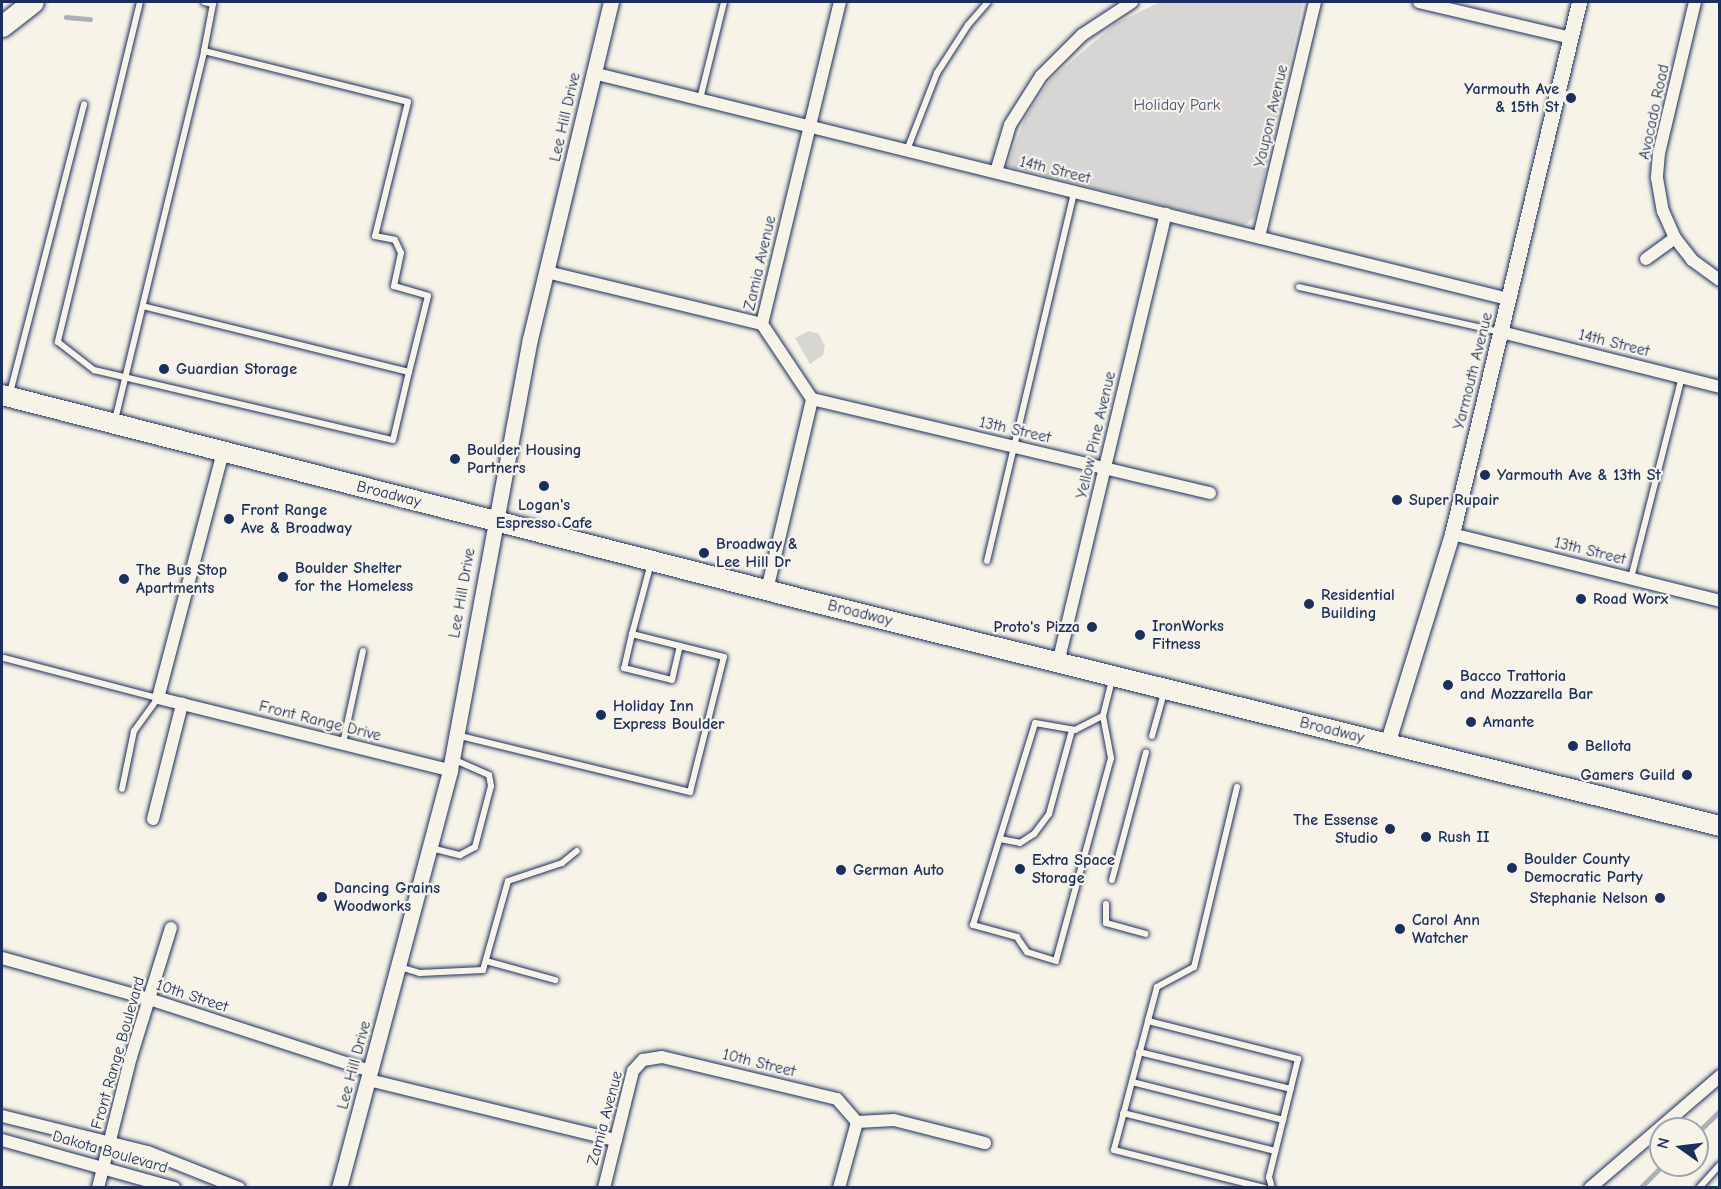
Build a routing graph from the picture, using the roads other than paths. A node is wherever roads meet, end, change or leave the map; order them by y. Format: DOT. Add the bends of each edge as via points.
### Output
graph roads {
  1 [pos="18,2"];
  2 [pos="33,2"];
  3 [pos="140,2"];
  4 [pos="204,2"];
  5 [pos="610,2"];
  6 [pos="724,2"];
  7 [pos="840,2"];
  8 [pos="988,2"];
  9 [pos="1132,2"];
  10 [pos="1315,2"];
  11 [pos="1419,2"];
  12 [pos="1579,2"];
  13 [pos="1695,2"];
  14 [pos="2,11"];
  15 [pos="2,26"];
  16 [pos="1570,38"];
  17 [pos="204,51"];
  18 [pos="593,73"];
  19 [pos="700,99"];
  20 [pos="84,104"];
  21 [pos="809,126"];
  22 [pos="907,150"];
  23 [pos="996,172"];
  24 [pos="1074,192"];
  25 [pos="1166,214"];
  26 [pos="1259,237"];
  27 [pos="1675,238"];
  28 [pos="1646,259"];
  29 [pos="546,272"];
  30 [pos="1719,280"];
  31 [pos="1299,287"];
  32 [pos="1508,299"];
  33 [pos="143,306"];
  34 [pos="762,324"];
  35 [pos="1501,332"];
  36 [pos="409,372"];
  37 [pos="126,375"];
  38 [pos="1682,377"];
  39 [pos="1719,387"];
  40 [pos="5,396"];
  41 [pos="812,399"];
  42 [pos="114,423"];
  43 [pos="1015,447"];
  44 [pos="223,452"];
  45 [pos="1105,468"];
  46 [pos="1210,493"];
  47 [pos="494,521"];
  48 [pos="1452,534"];
  49 [pos="652,561"];
  50 [pos="987,561"];
  51 [pos="1631,578"];
  52 [pos="767,590"];
  53 [pos="1719,600"];
  54 [pos="632,634"];
  55 [pos="680,646"];
  56 [pos="363,651"];
  57 [pos="4,658"];
  58 [pos="1058,663"];
  59 [pos="1113,676"];
  60 [pos="1165,689"];
  61 [pos="158,698"];
  62 [pos="182,704"];
  63 [pos="1103,716"];
  64 [pos="1072,730"];
  65 [pos="456,735"];
  66 [pos="1152,735"];
  67 [pos="343,744"];
  68 [pos="1388,744"];
  69 [pos="1146,752"];
  70 [pos="451,765"];
  71 [pos="1237,787"];
  72 [pos="122,789"];
  73 [pos="153,819"];
  74 [pos="1719,826"];
  75 [pos="1000,839"];
  76 [pos="430,848"];
  77 [pos="577,851"];
  78 [pos="1112,880"];
  79 [pos="1106,904"];
  80 [pos="171,928"];
  81 [pos="1146,934"];
  82 [pos="2,958"];
  83 [pos="486,961"];
  84 [pos="400,967"];
  85 [pos="555,980"];
  86 [pos="149,999"];
  87 [pos="1148,1021"];
  88 [pos="1139,1052"];
  89 [pos="643,1060"];
  90 [pos="370,1076"];
  91 [pos="1719,1076"];
  92 [pos="1131,1082"];
  93 [pos="1291,1089"];
  94 [pos="1123,1113"];
  95 [pos="2,1116"];
  96 [pos="1283,1120"];
  97 [pos="857,1122"];
  98 [pos="2,1140"];
  99 [pos="616,1140"];
  100 [pos="109,1142"];
  101 [pos="985,1143"];
  102 [pos="1275,1151"];
  103 [pos="1719,1165"];
  104 [pos="104,1166"];
  105 [pos="98,1188"];
  106 [pos="174,1188"];
  107 [pos="239,1188"];
  108 [pos="339,1188"];
  109 [pos="604,1188"];
  110 [pos="838,1188"];
  111 [pos="1264,1188"];
  112 [pos="1272,1188"];
  113 [pos="1590,1188"];
  114 [pos="1699,1188"];
  1 -- 14 [label="highway"];
  2 -- 15 [label="highway"];
  3 -- 37 [label="lane" via="58,342 94,370"];
  4 -- 17 [label="lane" via="213,3"];
  5 -- 18 [label="street, Lee Hill Drive"];
  6 -- 19 [label="lane"];
  7 -- 21 [label="street, Zamia Avenue"];
  8 -- 22 [label="lane" via="968,24 937,73"];
  9 -- 23 [label="street" via="1082,35 1035,83 1010,125"];
  10 -- 26 [label="street, Yaupon Avenue"];
  11 -- 16 [label="street"];
  12 -- 16 [label="street, Yarmouth Avenue"];
  13 -- 27 [label="street, Avocado Road" via="1658,170 1663,211"];
  16 -- 32 [label="street, Yarmouth Avenue"];
  17 -- 33 [label="lane"];
  17 -- 36 [label="lane" via="408,102 375,236 395,240 401,252 394,286 428,296"];
  18 -- 19 [label="street, 14th Street"];
  18 -- 29 [label="street, Lee Hill Drive"];
  19 -- 21 [label="street, 14th Street"];
  20 -- 40 [label="lane"];
  21 -- 22 [label="street, 14th Street"];
  21 -- 34 [label="street, Zamia Avenue"];
  22 -- 23 [label="street, 14th Street"];
  23 -- 24 [label="street, 14th Street"];
  24 -- 25 [label="street, 14th Street"];
  24 -- 43 [label="lane"];
  25 -- 26 [label="street, 14th Street"];
  25 -- 45 [label="street, Yellow Pine Avenue"];
  26 -- 32 [label="street, 14th Street"];
  27 -- 28 [label="street"];
  27 -- 30 [label="street, Avocado Road" via="1692,260"];
  29 -- 34 [label="street"];
  29 -- 47 [label="street, Lee Hill Drive"];
  31 -- 35 [label="lane"];
  32 -- 35 [label="street, Yarmouth Avenue"];
  33 -- 36 [label="lane"];
  33 -- 37 [label="lane"];
  34 -- 41 [label="street, Zamia Avenue"];
  35 -- 38 [label="street, 14th Street"];
  35 -- 48 [label="street, Yarmouth Avenue"];
  36 -- 37 [label="lane" via="393,440"];
  37 -- 42 [label="lane"];
  38 -- 39 [label="street, 14th Street"];
  38 -- 51 [label="lane"];
  40 -- 42 [label="main road, Broadway"];
  41 -- 43 [label="street, 13th Street"];
  41 -- 52 [label="street"];
  42 -- 44 [label="main road, Broadway"];
  43 -- 45 [label="street, 13th Street"];
  43 -- 50 [label="lane"];
  44 -- 47 [label="main road, Broadway"];
  44 -- 61 [label="street"];
  45 -- 46 [label="street, 13th Street"];
  45 -- 58 [label="street, Yellow Pine Avenue"];
  47 -- 49 [label="main road, Broadway"];
  47 -- 65 [label="street, Lee Hill Drive"];
  48 -- 51 [label="street, 13th Street"];
  48 -- 68 [label="street, Yarmouth Avenue"];
  49 -- 52 [label="main road, Broadway"];
  49 -- 54 [label="lane"];
  51 -- 53 [label="street, 13th Street"];
  52 -- 58 [label="main road, Broadway"];
  54 -- 55 [label="lane"];
  54 -- 55 [label="lane" via="624,668 634,671 672,680"];
  55 -- 65 [label="lane" via="724,657 690,792"];
  56 -- 67 [label="lane"];
  57 -- 61 [label="lane"];
  58 -- 59 [label="main road, Broadway"];
  59 -- 60 [label="main road, Broadway"];
  59 -- 63 [label="lane"];
  60 -- 66 [label="lane"];
  60 -- 68 [label="main road, Broadway"];
  61 -- 62 [label="street, Front Range Drive"];
  61 -- 72 [label="lane" via="134,731"];
  62 -- 67 [label="street, Front Range Drive"];
  62 -- 73 [label="street"];
  63 -- 64 [label="lane"];
  63 -- 75 [label="lane" via="1111,758 1056,961 1027,952 1017,938 973,925"];
  64 -- 75 [label="lane" via="1049,814 1034,834 1020,843"];
  64 -- 75 [label="lane" via="1035,723"];
  65 -- 70 [label="street, Lee Hill Drive"];
  67 -- 70 [label="street, Front Range Drive"];
  68 -- 74 [label="main road, Broadway"];
  69 -- 78 [label="lane"];
  70 -- 76 [label="street, Lee Hill Drive"];
  70 -- 76 [label="lane" via="489,775 491,786 475,846 460,855"];
  71 -- 87 [label="lane" via="1194,967 1157,987"];
  76 -- 84 [label="street, Lee Hill Drive"];
  77 -- 83 [label="lane" via="562,863 508,881"];
  79 -- 81 [label="lane" via="1106,923"];
  80 -- 86 [label="street, Front Range Boulevard"];
  82 -- 86 [label="street, 10th Street"];
  83 -- 84 [label="lane" via="483,970 441,973"];
  83 -- 85 [label="lane"];
  84 -- 90 [label="street, Lee Hill Drive"];
  86 -- 90 [label="street, 10th Street"];
  86 -- 100 [label="street, Front Range Boulevard"];
  87 -- 88 [label="lane"];
  87 -- 93 [label="lane" via="1298,1059"];
  88 -- 92 [label="lane"];
  88 -- 93 [label="lane"];
  89 -- 97 [label="street, 10th Street" via="662,1057 837,1100"];
  89 -- 99 [label="street, Zamia Avenue" via="633,1071"];
  90 -- 99 [label="street, 10th Street"];
  90 -- 108 [label="street, Lee Hill Drive"];
  91 -- 113 [label="street"];
  92 -- 94 [label="lane"];
  92 -- 96 [label="lane"];
  93 -- 96 [label="lane"];
  94 -- 102 [label="lane"];
  94 -- 111 [label="lane" via="1114,1150"];
  95 -- 100 [label="street, Dakota Boulevard"];
  96 -- 102 [label="lane"];
  97 -- 101 [label="street" via="894,1120"];
  97 -- 110 [label="street"];
  98 -- 104 [label="street, Dakota Boulevard"];
  99 -- 109 [label="street, Zamia Avenue"];
  100 -- 104 [label="street, Front Range Boulevard"];
  100 -- 107 [label="street, Dakota Boulevard" via="183,1163"];
  102 -- 112 [label="lane" via="1269,1177"];
  103 -- 114 [label="lane"];
  104 -- 105 [label="street, Front Range Boulevard"];
  104 -- 106 [label="street, Dakota Boulevard"];
}
